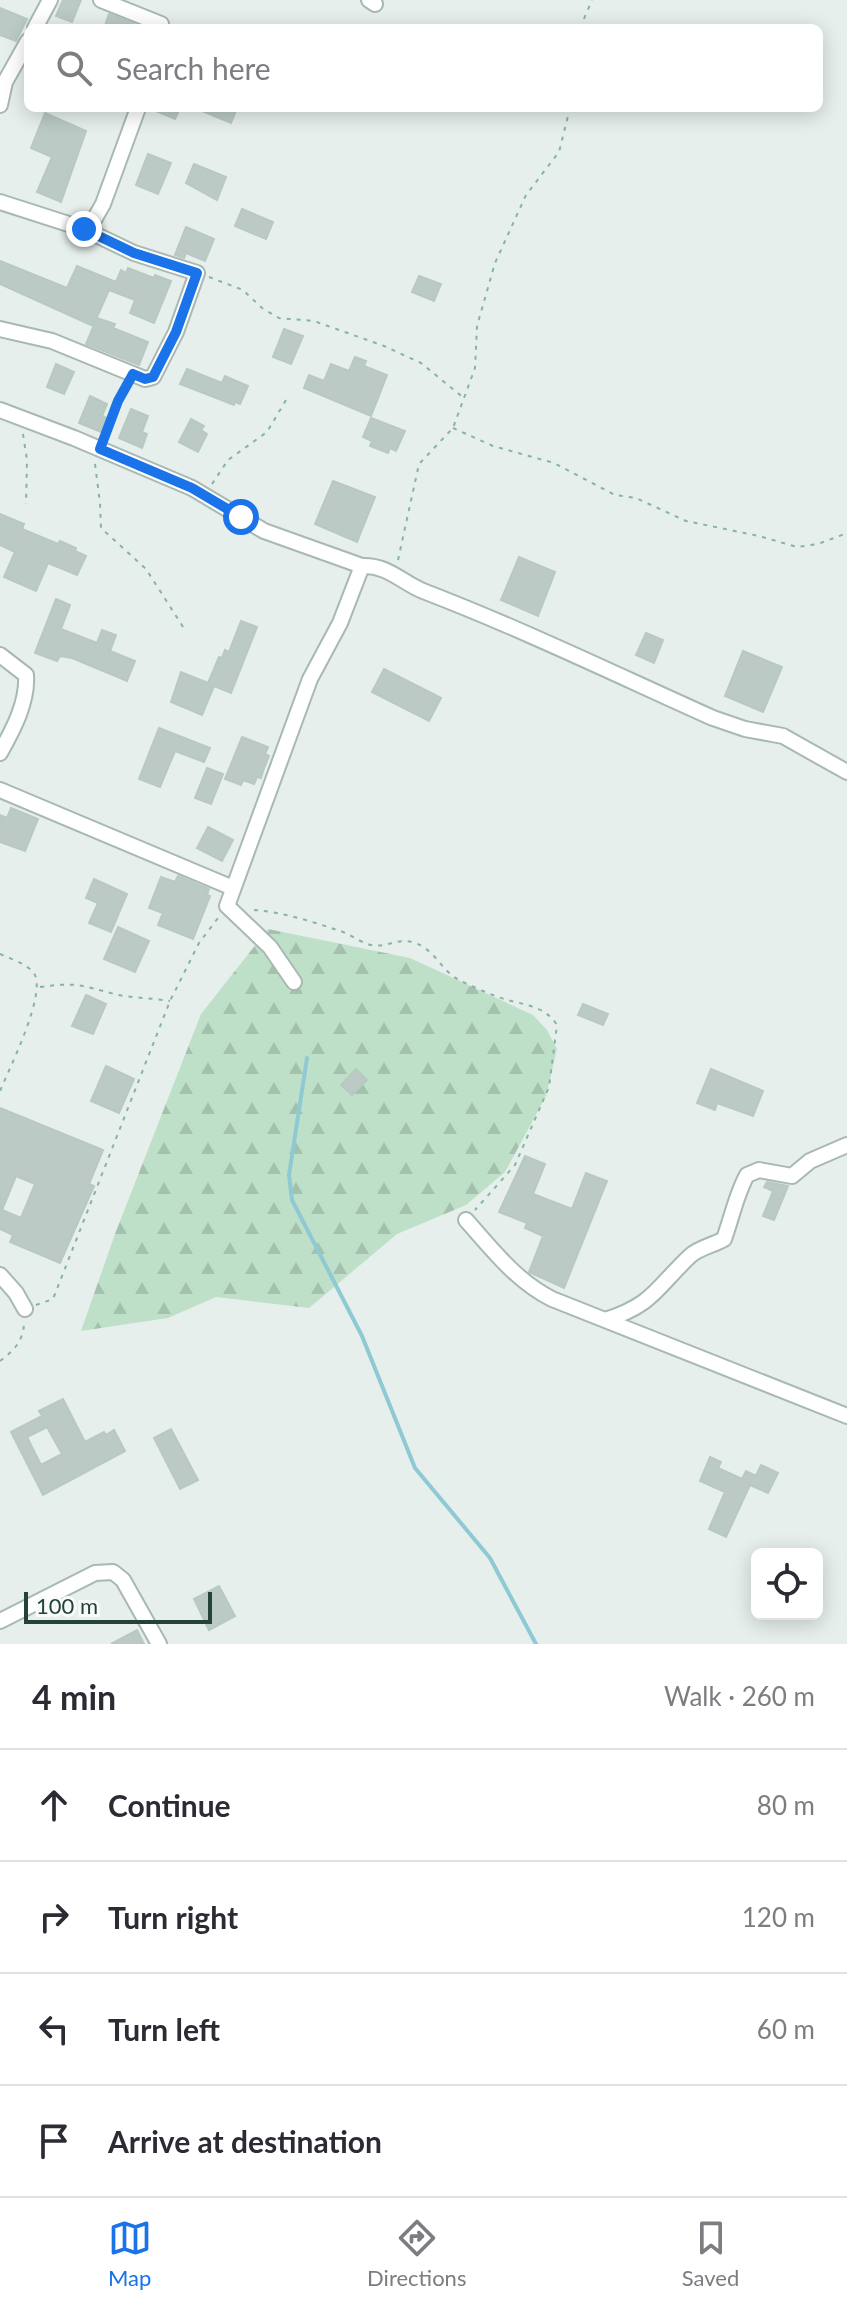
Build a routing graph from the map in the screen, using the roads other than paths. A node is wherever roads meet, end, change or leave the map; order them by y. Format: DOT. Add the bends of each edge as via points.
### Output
graph roads {
  1 [pos="50,0"];
  2 [pos="101,0"];
  3 [pos="37,24"];
  4 [pos="161,24"];
  5 [pos="24,48"];
  6 [pos="0,105"];
  7 [pos="137,112"];
  8 [pos="0,202"];
  9 [pos="84,229"];
  10 [pos="0,329"];
  11 [pos="6,412"];
  12 [pos="362,566"];
  13 [pos="0,655"];
  14 [pos="0,753"];
  15 [pos="847,772"];
  16 [pos="0,790"];
  17 [pos="233,888"];
  18 [pos="294,982"];
  19 [pos="847,1145"];
  20 [pos="466,1220"];
  21 [pos="0,1275"];
  22 [pos="25,1309"];
  23 [pos="605,1320"];
  24 [pos="847,1416"];
  25 [pos="0,1621"];
  26 [pos="159,1644"];
  1 -- 3 [label="street"];
  2 -- 4 [label="street"];
  5 -- 6 [label="street" via="5,82"];
  7 -- 9 [label="street" via="103,204"];
  8 -- 9 [label="street"];
  9 -- 10 [label="street" via="134,253 197,273 153,377 145,379 52,341"];
  11 -- 12 [label="street" via="204,495 264,531"];
  12 -- 15 [label="street" via="395,573 419,589 713,718 783,736"];
  12 -- 17 [label="street" via="310,679"];
  13 -- 14 [label="street" via="26,675 27,689"];
  16 -- 17 [label="street"];
  17 -- 18 [label="street" via="227,906 270,947"];
  19 -- 23 [label="street" via="810,1161 792,1176 759,1170 747,1175 724,1239 693,1253 653,1296"];
  20 -- 23 [label="street" via="538,1292"];
  21 -- 22 [label="street"];
  23 -- 24 [label="street"];
  25 -- 26 [label="street" via="95,1573 113,1572 123,1580"];
}
